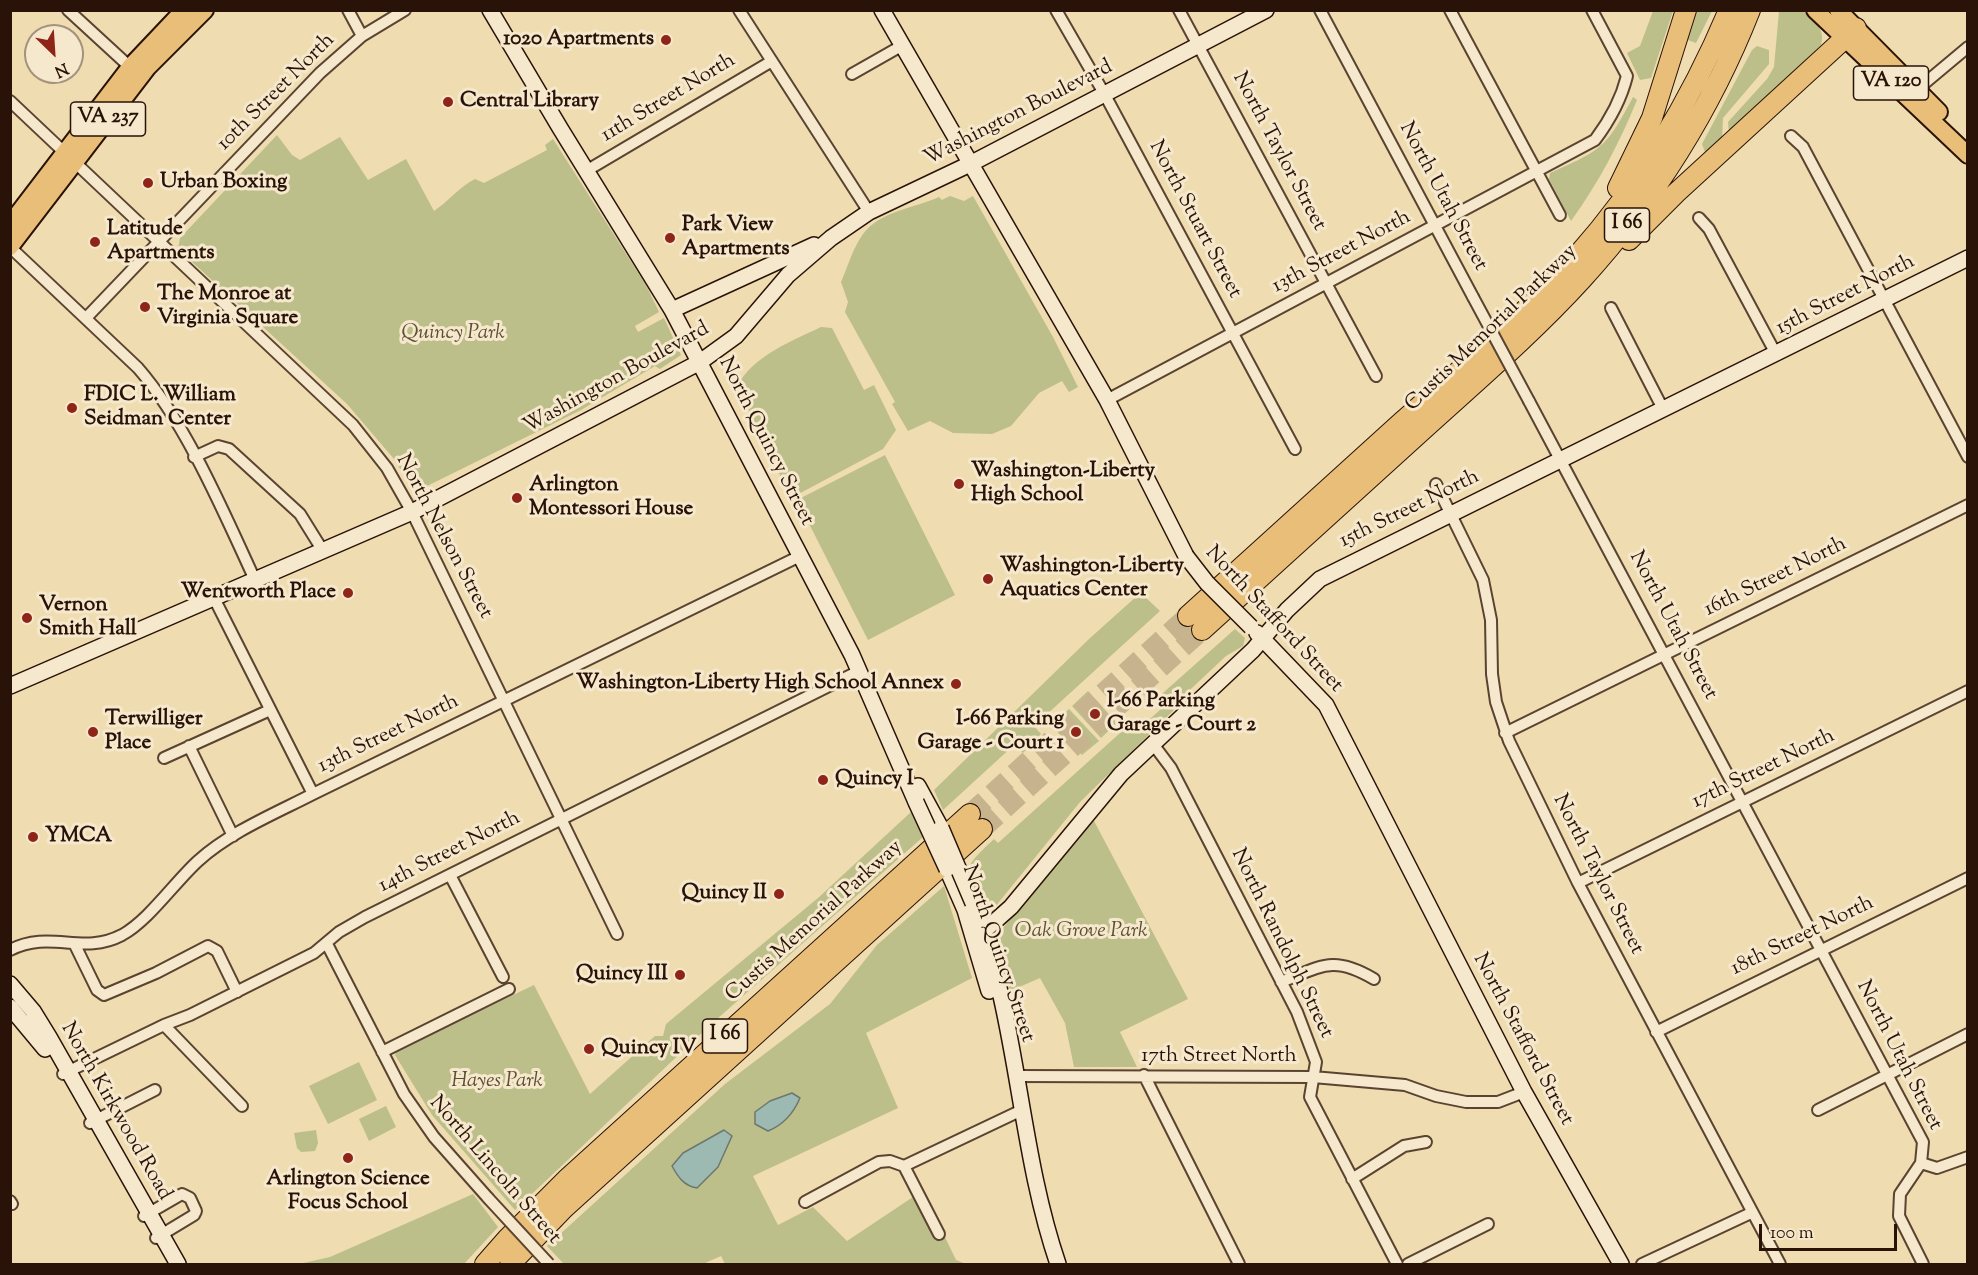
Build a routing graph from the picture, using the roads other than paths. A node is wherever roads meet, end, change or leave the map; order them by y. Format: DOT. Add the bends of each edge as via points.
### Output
graph roads {
  1 [pos="68,10"];
  2 [pos="184,10"];
  3 [pos="205,10"];
  4 [pos="348,10"];
  5 [pos="405,10"];
  6 [pos="490,10"];
  7 [pos="882,10"];
  8 [pos="1056,10"];
  9 [pos="1179,10"];
  10 [pos="1266,10"];
  11 [pos="1320,10"];
  12 [pos="1450,10"];
  13 [pos="1592,10"];
  14 [pos="1686,10"];
  15 [pos="1729,10"];
  16 [pos="1750,10"];
  17 [pos="1815,10"];
  18 [pos="1838,10"];
  19 [pos="740,11"];
  20 [pos="1850,33"];
  21 [pos="362,36"];
  22 [pos="903,45"];
  23 [pos="1200,45"];
  24 [pos="1968,47"];
  25 [pos="772,61"];
  26 [pos="136,71"];
  27 [pos="852,74"];
  28 [pos="1912,94"];
  29 [pos="1105,95"];
  30 [pos="10,101"];
  31 [pos="1791,136"];
  32 [pos="1968,140"];
  33 [pos="1968,155"];
  34 [pos="70,157"];
  35 [pos="970,164"];
  36 [pos="1536,170"];
  37 [pos="586,171"];
  38 [pos="869,212"];
  39 [pos="1560,215"];
  40 [pos="1699,218"];
  41 [pos="10,224"];
  42 [pos="1435,226"];
  43 [pos="831,238"];
  44 [pos="159,242"];
  45 [pos="11,247"];
  46 [pos="1968,258"];
  47 [pos="1326,283"];
  48 [pos="1885,300"];
  49 [pos="1611,308"];
  50 [pos="672,310"];
  51 [pos="1519,316"];
  52 [pos="86,318"];
  53 [pos="1232,332"];
  54 [pos="1776,354"];
  55 [pos="700,362"];
  56 [pos="1376,376"];
  57 [pos="1107,400"];
  58 [pos="1454,402"];
  59 [pos="1663,409"];
  60 [pos="1295,449"];
  61 [pos="194,457"];
  62 [pos="1968,457"];
  63 [pos="1561,459"];
  64 [pos="1436,484"];
  65 [pos="1968,506"];
  66 [pos="412,512"];
  67 [pos="1449,513"];
  68 [pos="323,551"];
  69 [pos="800,556"];
  70 [pos="255,580"];
  71 [pos="214,598"];
  72 [pos="1188,616"];
  73 [pos="1202,630"];
  74 [pos="1263,639"];
  75 [pos="1664,654"];
  76 [pos="861,676"];
  77 [pos="10,686"];
  78 [pos="1968,691"];
  79 [pos="505,700"];
  80 [pos="270,710"];
  81 [pos="1505,733"];
  82 [pos="1153,744"];
  83 [pos="189,746"];
  84 [pos="164,758"];
  85 [pos="313,794"];
  86 [pos="1744,802"];
  87 [pos="563,818"];
  88 [pos="233,836"];
  89 [pos="450,875"];
  90 [pos="1968,878"];
  91 [pos="1578,883"];
  92 [pos="617,934"];
  93 [pos="979,935"];
  94 [pos="327,944"];
  95 [pos="75,945"];
  96 [pos="1821,949"];
  97 [pos="10,950"];
  98 [pos="503,977"];
  99 [pos="1374,979"];
  100 [pos="1281,982"];
  101 [pos="10,984"];
  102 [pos="509,989"];
  103 [pos="237,992"];
  104 [pos="10,1007"];
  105 [pos="164,1025"];
  106 [pos="1656,1032"];
  107 [pos="1968,1034"];
  108 [pos="382,1052"];
  109 [pos="65,1073"];
  110 [pos="1888,1073"];
  111 [pos="1144,1075"];
  112 [pos="1017,1076"];
  113 [pos="1313,1077"];
  114 [pos="155,1090"];
  115 [pos="1524,1092"];
  116 [pos="242,1106"];
  117 [pos="1022,1110"];
  118 [pos="1818,1110"];
  119 [pos="93,1121"];
  120 [pos="1426,1143"];
  121 [pos="1968,1157"];
  122 [pos="1921,1163"];
  123 [pos="904,1166"];
  124 [pos="1352,1179"];
  125 [pos="805,1202"];
  126 [pos="1751,1213"];
  127 [pos="146,1214"];
  128 [pos="1488,1224"];
  129 [pos="939,1234"];
  130 [pos="159,1236"];
  131 [pos="171,1264"];
  132 [pos="178,1264"];
  133 [pos="485,1264"];
  134 [pos="510,1264"];
  135 [pos="549,1264"];
  136 [pos="1058,1264"];
  137 [pos="1239,1264"];
  138 [pos="1397,1264"];
  139 [pos="1408,1264"];
  140 [pos="1621,1264"];
  141 [pos="1642,1264"];
  142 [pos="1780,1264"];
  143 [pos="1923,1264"];
  1 -- 26 [label="street"];
  2 -- 26 [label="main road, VA 237"];
  3 -- 26 [label="main road, VA 237"];
  4 -- 21 [label="street"];
  5 -- 21 [label="street, 10th Street North"];
  6 -- 37 [label="main road, North Quincy Street"];
  7 -- 22 [label="main road, North Stafford Street"];
  8 -- 29 [label="street, North Stuart Street"];
  9 -- 23 [label="street, North Taylor Street"];
  10 -- 23 [label="main road, Washington Boulevard"];
  11 -- 42 [label="street, North Utah Street"];
  12 -- 36 [label="street"];
  13 -- 36 [label="street, 13th Street North" via="1627,76 1623,94 1595,140"];
  14 -- 51 [label="highway" via="1656,107 1624,177"];
  15 -- 51 [label="highway, Custis Memorial Parkway / I 66" via="1691,92 1642,172 1582,250"];
  16 -- 58 [label="highway, Custis Memorial Parkway / I 66" via="1710,98 1645,203 1582,279"];
  17 -- 20 [label="main road, VA 120"];
  18 -- 20 [label="main road, VA 120"];
  19 -- 25 [label="street"];
  20 -- 28 [label="main road, VA 120"];
  20 -- 58 [label="highway" via="1676,193 1531,342"];
  21 -- 44 [label="street, 10th Street North" via="293,100"];
  22 -- 27 [label="street"];
  22 -- 35 [label="main road, North Stafford Street"];
  23 -- 29 [label="main road, Washington Boulevard"];
  23 -- 47 [label="street, North Taylor Street"];
  24 -- 28 [label="street"];
  25 -- 37 [label="street, 11th Street North"];
  25 -- 38 [label="street"];
  26 -- 34 [label="main road, VA 237"];
  28 -- 32 [label="main road, VA 120"];
  28 -- 33 [label="main road, VA 120"];
  29 -- 35 [label="main road, Washington Boulevard"];
  29 -- 53 [label="street, North Stuart Street"];
  30 -- 34 [label="street, North Nelson Street"];
  31 -- 48 [label="street" via="1803,147"];
  34 -- 41 [label="main road, VA 237"];
  34 -- 44 [label="street, North Nelson Street"];
  34 -- 45 [label="main road, VA 237"];
  35 -- 38 [label="main road, Washington Boulevard"];
  35 -- 57 [label="main road, North Stafford Street"];
  36 -- 39 [label="street"];
  36 -- 42 [label="street, 13th Street North"];
  37 -- 50 [label="main road, North Quincy Street"];
  38 -- 43 [label="main road, Washington Boulevard"];
  40 -- 54 [label="street" via="1709,229"];
  42 -- 47 [label="street, 13th Street North"];
  42 -- 63 [label="street, North Utah Street, bridge"];
  43 -- 50 [label="main road"];
  43 -- 55 [label="main road, Washington Boulevard" via="788,275 736,336"];
  44 -- 52 [label="street, 10th Street North"];
  44 -- 66 [label="street, North Nelson Street" via="352,425 387,468"];
  45 -- 52 [label="street"];
  46 -- 48 [label="main road, 15th Street North"];
  47 -- 53 [label="street, 13th Street North"];
  47 -- 56 [label="street, North Taylor Street"];
  48 -- 54 [label="main road, 15th Street North"];
  48 -- 62 [label="street"];
  49 -- 59 [label="street"];
  50 -- 55 [label="main road, North Quincy Street"];
  51 -- 72 [label="highway, Custis Memorial Parkway / I 66"];
  52 -- 61 [label="street" via="148,380 172,414"];
  53 -- 57 [label="street, 13th Street North"];
  53 -- 60 [label="street, North Stuart Street"];
  54 -- 59 [label="main road, 15th Street North"];
  55 -- 66 [label="main road, Washington Boulevard"];
  55 -- 69 [label="main road, North Quincy Street"];
  57 -- 74 [label="main road, North Stafford Street, bridge" via="1186,556"];
  58 -- 73 [label="highway, Custis Memorial Parkway / I 66"];
  59 -- 63 [label="main road, 15th Street North"];
  61 -- 68 [label="street" via="225,446 300,514"];
  61 -- 70 [label="street"];
  63 -- 67 [label="main road, 15th Street North"];
  63 -- 75 [label="street, North Utah Street"];
  64 -- 67 [label="street, North Taylor Street"];
  65 -- 75 [label="street, 16th Street North"];
  66 -- 68 [label="main road, Washington Boulevard"];
  66 -- 79 [label="street, North Nelson Street"];
  67 -- 74 [label="main road, 15th Street North" via="1320,579"];
  67 -- 81 [label="street, North Taylor Street" via="1483,580 1491,620 1492,675"];
  68 -- 70 [label="main road, Washington Boulevard"];
  69 -- 76 [label="main road, North Quincy Street"];
  69 -- 79 [label="street, 13th Street North"];
  70 -- 71 [label="main road, Washington Boulevard"];
  71 -- 77 [label="main road, Washington Boulevard"];
  71 -- 80 [label="street"];
  74 -- 82 [label="main road, 15th Street North"];
  74 -- 115 [label="main road, North Stafford Street" via="1326,705"];
  75 -- 81 [label="street, 16th Street North"];
  75 -- 86 [label="street, North Utah Street"];
  76 -- 87 [label="street, 14th Street North"];
  76 -- 93 [label="main road, North Quincy Street, bridge" via="920,798"];
  78 -- 86 [label="street, 17th Street North"];
  79 -- 85 [label="street, 13th Street North"];
  79 -- 87 [label="street, North Nelson Street"];
  80 -- 83 [label="street"];
  80 -- 85 [label="street"];
  81 -- 91 [label="street, North Taylor Street"];
  82 -- 93 [label="main road, 15th Street North" via="1121,774 1011,907"];
  82 -- 100 [label="street, North Randolph Street" via="1171,768"];
  83 -- 84 [label="street"];
  83 -- 88 [label="street"];
  85 -- 88 [label="street, 13th Street North"];
  86 -- 91 [label="street, 17th Street North"];
  86 -- 96 [label="street, North Utah Street"];
  87 -- 89 [label="street, 14th Street North"];
  87 -- 92 [label="street, North Nelson Street"];
  88 -- 95 [label="street, 13th Street North" via="199,860 122,934 103,942"];
  89 -- 94 [label="street, 14th Street North" via="365,917"];
  89 -- 98 [label="street"];
  90 -- 96 [label="street, 18th Street North"];
  91 -- 106 [label="street, North Taylor Street"];
  93 -- 112 [label="main road, North Quincy Street" via="1012,1038"];
  94 -- 103 [label="street, 14th Street North"];
  94 -- 108 [label="street, North Lincoln Street"];
  95 -- 97 [label="street, 13th Street North" via="33,940"];
  95 -- 103 [label="street" via="97,990 104,995 208,946 217,951"];
  96 -- 106 [label="street, 18th Street North"];
  96 -- 110 [label="street, North Utah Street"];
  99 -- 100 [label="street" via="1353,967 1329,963"];
  100 -- 113 [label="street, North Randolph Street" via="1316,1062"];
  101 -- 109 [label="main road, North Kirkwood Road" via="33,1011"];
  102 -- 108 [label="street"];
  103 -- 105 [label="street, 14th Street North"];
  104 -- 109 [label="main road, North Kirkwood Road"];
  105 -- 109 [label="street, 14th Street North"];
  105 -- 116 [label="street"];
  106 -- 126 [label="street, North Taylor Street"];
  107 -- 110 [label="street"];
  108 -- 135 [label="street, North Lincoln Street, bridge" via="429,1130"];
  109 -- 119 [label="main road, North Kirkwood Road"];
  110 -- 118 [label="street"];
  110 -- 122 [label="street, North Utah Street" via="1923,1142"];
  111 -- 112 [label="street, 17th Street North"];
  111 -- 113 [label="street, 17th Street North"];
  111 -- 137 [label="street"];
  112 -- 117 [label="main road, North Quincy Street"];
  113 -- 115 [label="street, 17th Street North" via="1405,1085 1466,1102 1498,1101"];
  113 -- 124 [label="street, North Randolph Street" via="1310,1097"];
  114 -- 119 [label="street"];
  115 -- 140 [label="main road, North Stafford Street"];
  117 -- 123 [label="street"];
  117 -- 136 [label="main road, North Quincy Street" via="1045,1225"];
  119 -- 127 [label="main road, North Kirkwood Road"];
  120 -- 124 [label="street" via="1404,1146"];
  121 -- 122 [label="street" via="1937,1168"];
  122 -- 143 [label="street, North Utah Street" via="1900,1194 1899,1216"];
  123 -- 125 [label="street" via="879,1162"];
  123 -- 129 [label="street"];
  124 -- 138 [label="street, North Randolph Street"];
  126 -- 141 [label="street"];
  126 -- 142 [label="street, North Taylor Street"];
  127 -- 130 [label="main road, North Kirkwood Road"];
  127 -- 130 [label="street" via="182,1194 190,1198 194,1215"];
  128 -- 139 [label="street"];
  130 -- 131 [label="main road, North Kirkwood Road"];
  130 -- 132 [label="main road, North Kirkwood Road"];
  133 -- 134 [label="highway, Custis Memorial Parkway / I 66" via="566,1180 976,821 564,1208"];
}
